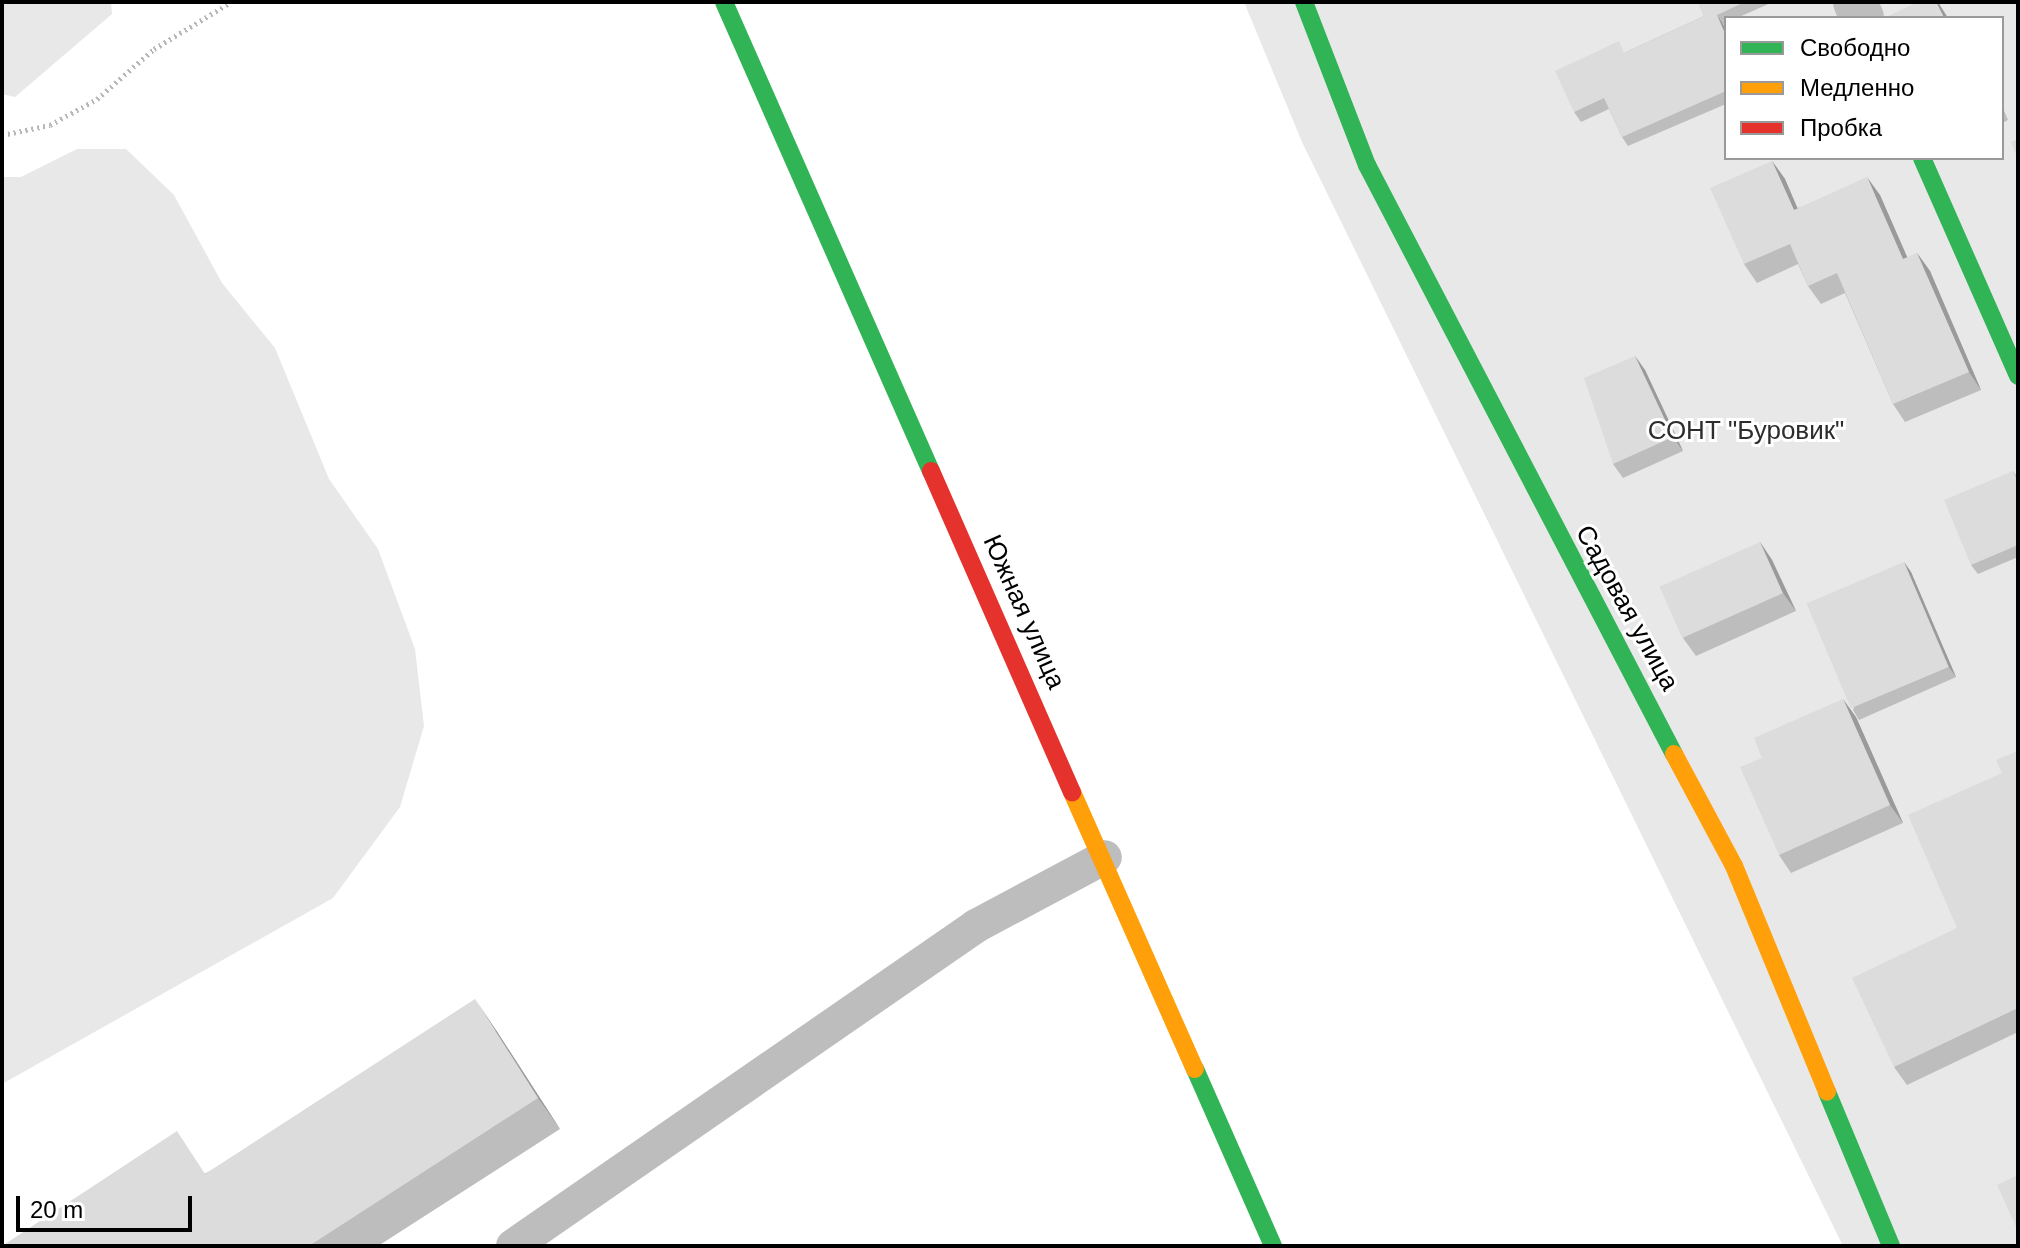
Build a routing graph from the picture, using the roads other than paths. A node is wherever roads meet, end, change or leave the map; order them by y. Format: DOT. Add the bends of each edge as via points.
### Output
graph roads {
  1 [pos="724,2"];
  2 [pos="1304,2"];
  3 [pos="1923,160"];
  4 [pos="2018,376"];
  5 [pos="1105,857"];
  6 [pos="513,1246"];
  7 [pos="1273,1246"];
  8 [pos="1891,1246"];
  1 -- 5 [label="street, Южная улица"];
  2 -- 8 [label="street, Садовая улица" via="1367,165 1409,250 1734,866"];
  3 -- 4 [label="street"];
  5 -- 6 [label="lane" via="976,926"];
  5 -- 7 [label="street, Южная улица"];
}
